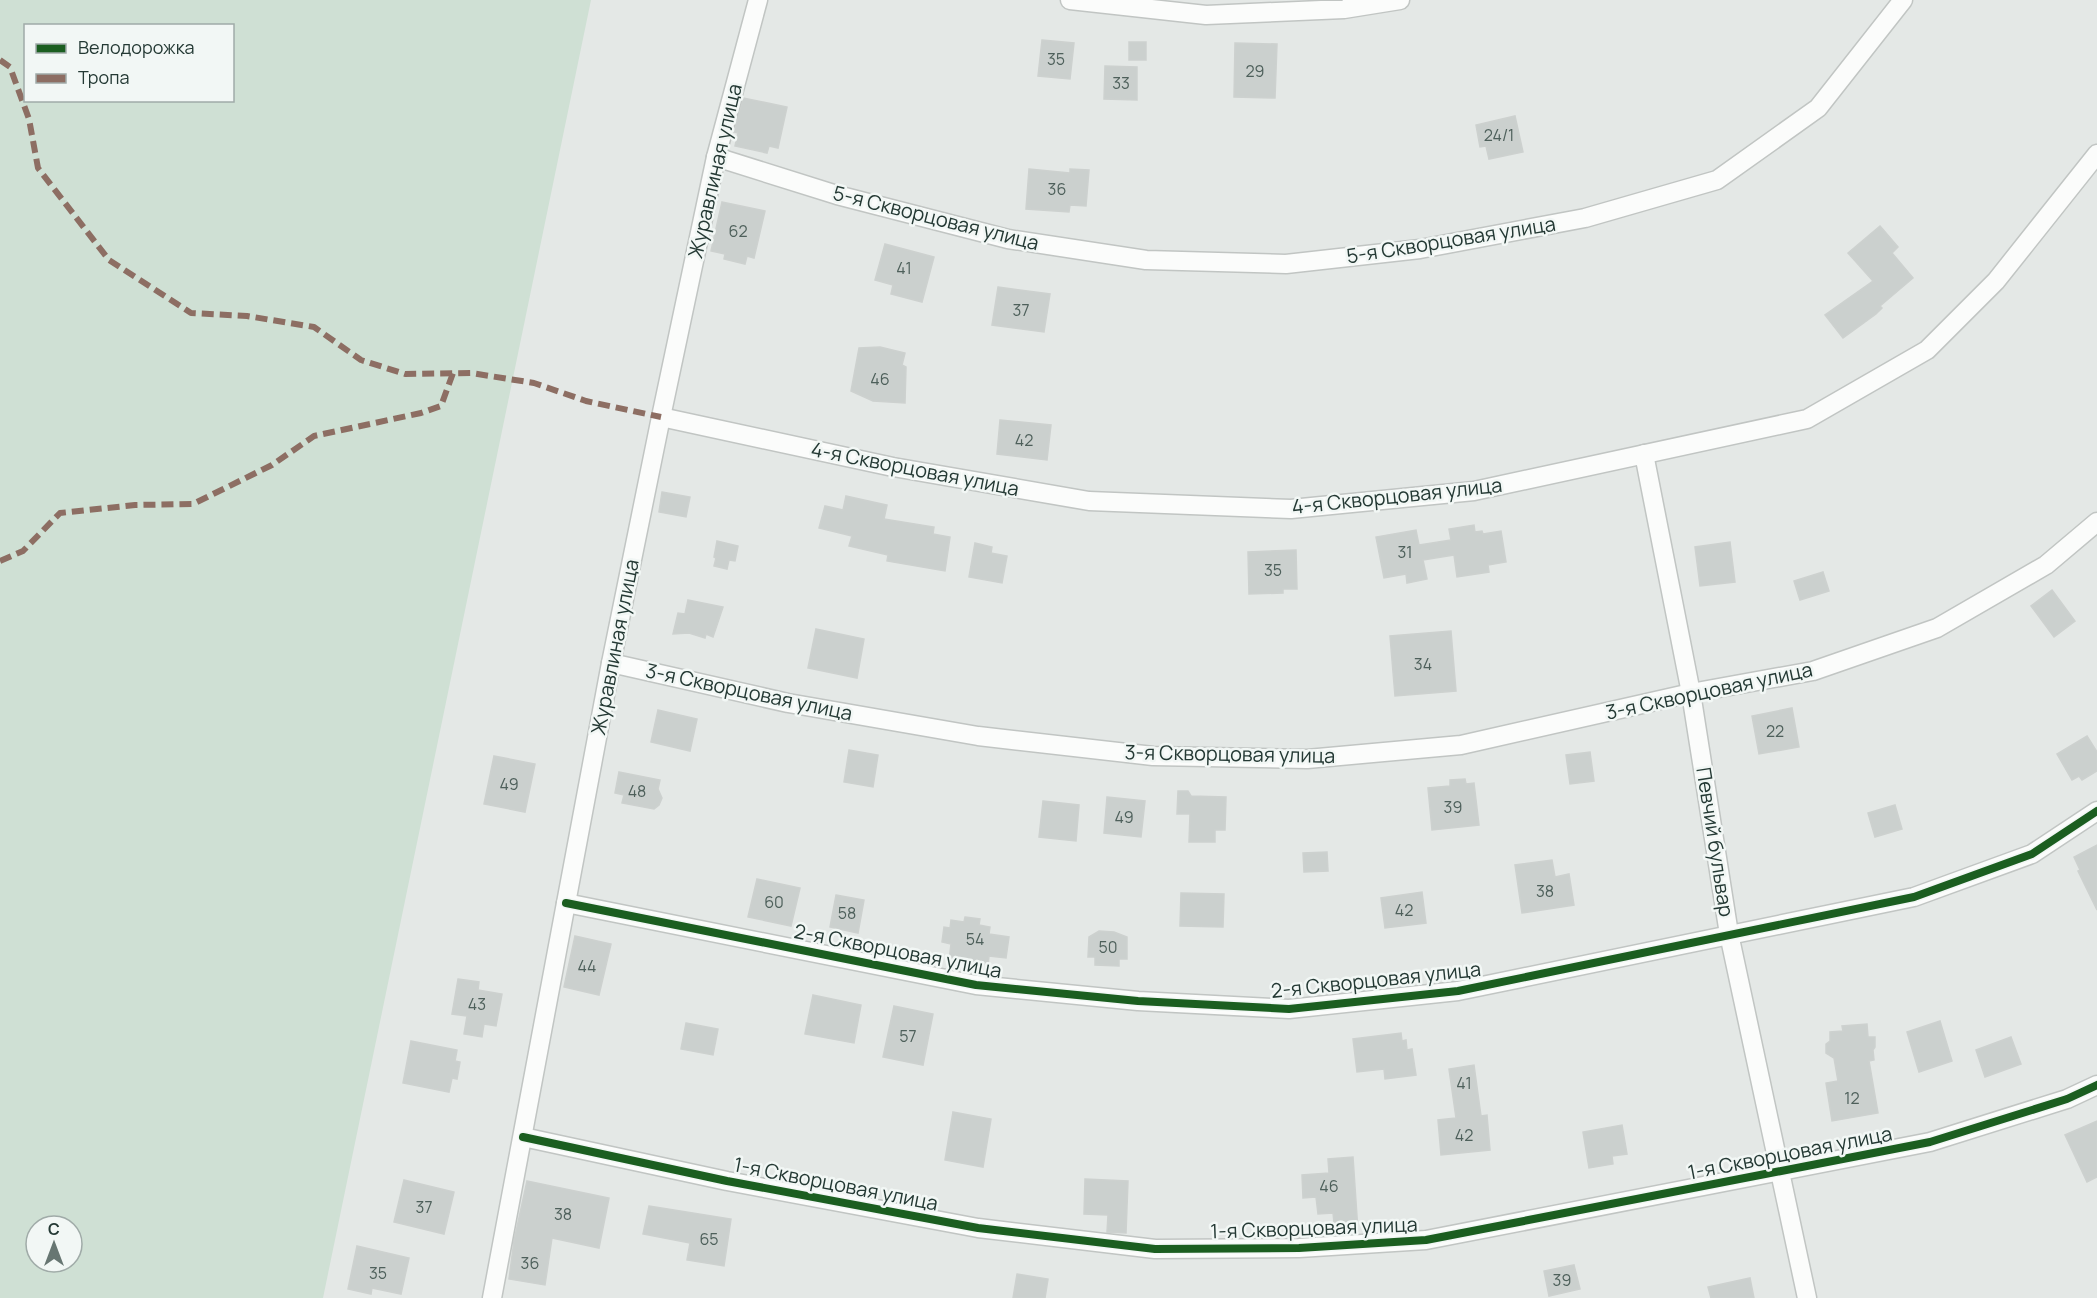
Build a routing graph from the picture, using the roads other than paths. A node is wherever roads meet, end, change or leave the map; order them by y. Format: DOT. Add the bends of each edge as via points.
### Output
graph roads {
  1 [pos="758,0"];
  2 [pos="1070,0"];
  3 [pos="1400,0"];
  4 [pos="1903,0"];
  5 [pos="1264,6"];
  6 [pos="2097,154"];
  7 [pos="716,157"];
  8 [pos="661,417"];
  9 [pos="1644,454"];
  10 [pos="2097,522"];
  11 [pos="611,663"];
  12 [pos="1691,693"];
  13 [pos="2097,811"];
  14 [pos="566,903"];
  15 [pos="1729,934"];
  16 [pos="2097,1085"];
  17 [pos="523,1137"];
  18 [pos="1781,1170"];
  19 [pos="492,1298"];
  20 [pos="1807,1298"];
  1 -- 7 [label="street, Журавлиная улица"];
  2 -- 5 [label="street" via="1206,15"];
  3 -- 5 [label="street" via="1344,9"];
  4 -- 7 [label="street, 5-я Скворцовая улица" via="1818,108 1717,180 1585,218 1420,249 1286,264 1146,261 1008,239 837,195"];
  6 -- 9 [label="street, 4-я Скворцовая улица" via="1996,281 1927,350 1807,419"];
  7 -- 8 [label="street, Журавлиная улица"];
  8 -- 9 [label="street, 4-я Скворцовая улица" via="927,473 1089,501 1291,509 1474,491"];
  8 -- 11 [label="street, Журавлиная улица"];
  9 -- 12 [label="street, Певчий бульвар"];
  10 -- 12 [label="street, 3-я Скворцовая улица" via="2046,565 1937,627 1813,671"];
  11 -- 12 [label="street, 3-я Скворцовая улица" via="788,703 978,736 1153,756 1307,759 1461,745"];
  11 -- 14 [label="street, Журавлиная улица"];
  12 -- 15 [label="street, Певчий бульвар"];
  13 -- 15 [label="street, 2-я Скворцовая улица" via="2032,854 1914,897"];
  14 -- 15 [label="street, 2-я Скворцовая улица" via="976,985 1138,1001 1289,1009 1458,992"];
  14 -- 17 [label="street, Журавлиная улица"];
  15 -- 18 [label="street, Певчий бульвар"];
  16 -- 18 [label="street, 1-я Скворцовая улица" via="2067,1099 1930,1142"];
  17 -- 18 [label="street, 1-я Скворцовая улица" via="978,1228 1155,1250 1299,1248 1426,1240"];
  17 -- 19 [label="street, Журавлиная улица"];
  18 -- 20 [label="street, Певчий бульвар"];
}
